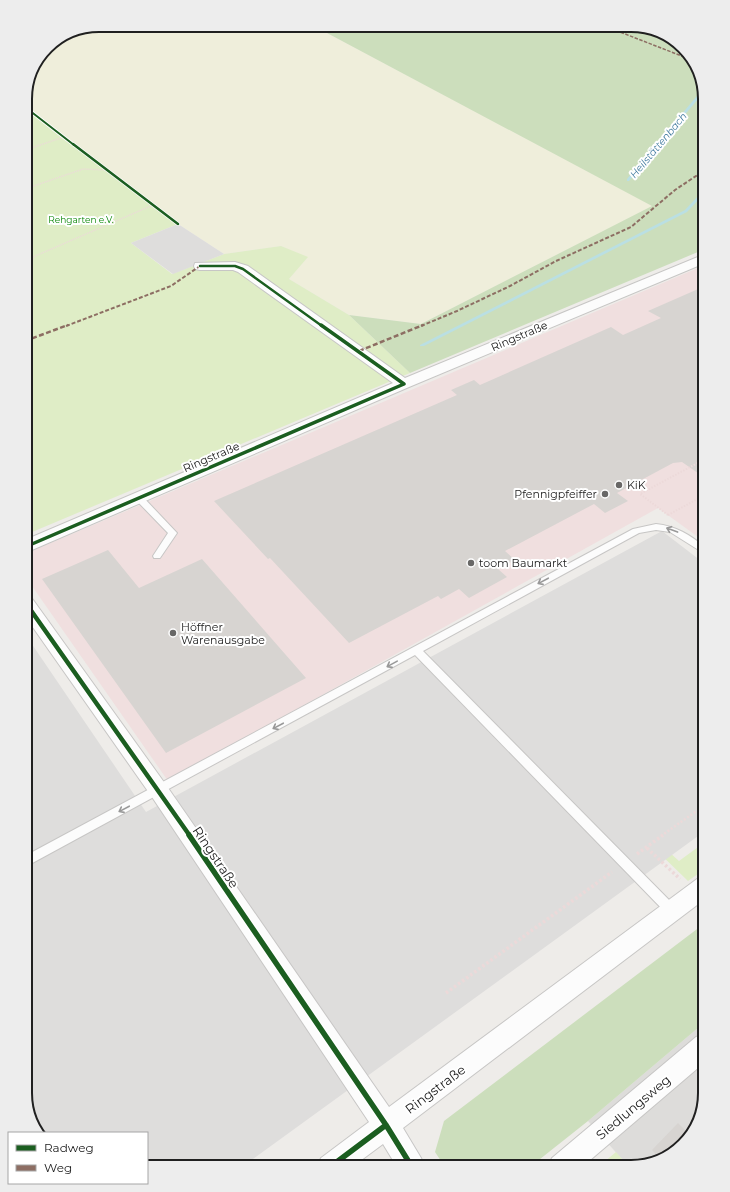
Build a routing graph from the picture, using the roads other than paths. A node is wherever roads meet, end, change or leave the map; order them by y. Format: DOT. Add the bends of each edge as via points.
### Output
graph roads {
  1 [pos="698,261"];
  2 [pos="200,266"];
  3 [pos="404,384"];
  4 [pos="139,498"];
  5 [pos="32,544"];
  6 [pos="698,546"];
  7 [pos="157,556"];
  8 [pos="32,612"];
  9 [pos="416,650"];
  10 [pos="159,791"];
  11 [pos="32,858"];
  12 [pos="698,892"];
  13 [pos="672,911"];
  14 [pos="698,1052"];
  15 [pos="386,1125"];
  16 [pos="339,1160"];
  17 [pos="408,1160"];
  18 [pos="569,1160"];
  1 -- 3 [label="street, Ringstraße"];
  2 -- 3 [label="street" via="243,268"];
  3 -- 4 [label="street, Ringstraße"];
  4 -- 5 [label="street, Ringstraße"];
  4 -- 7 [label="lane" via="173,533"];
  6 -- 9 [label="lane, one-way" via="674,530 659,526 636,531"];
  8 -- 10 [label="street, Ringstraße"];
  9 -- 10 [label="lane, one-way"];
  9 -- 13 [label="lane"];
  10 -- 11 [label="lane, one-way"];
  10 -- 15 [label="street, Ringstraße"];
  12 -- 13 [label="street, Ringstraße"];
  13 -- 15 [label="street, Ringstraße"];
  14 -- 18 [label="street, Siedlungsweg"];
  15 -- 16 [label="street"];
  15 -- 17 [label="street"];
}
